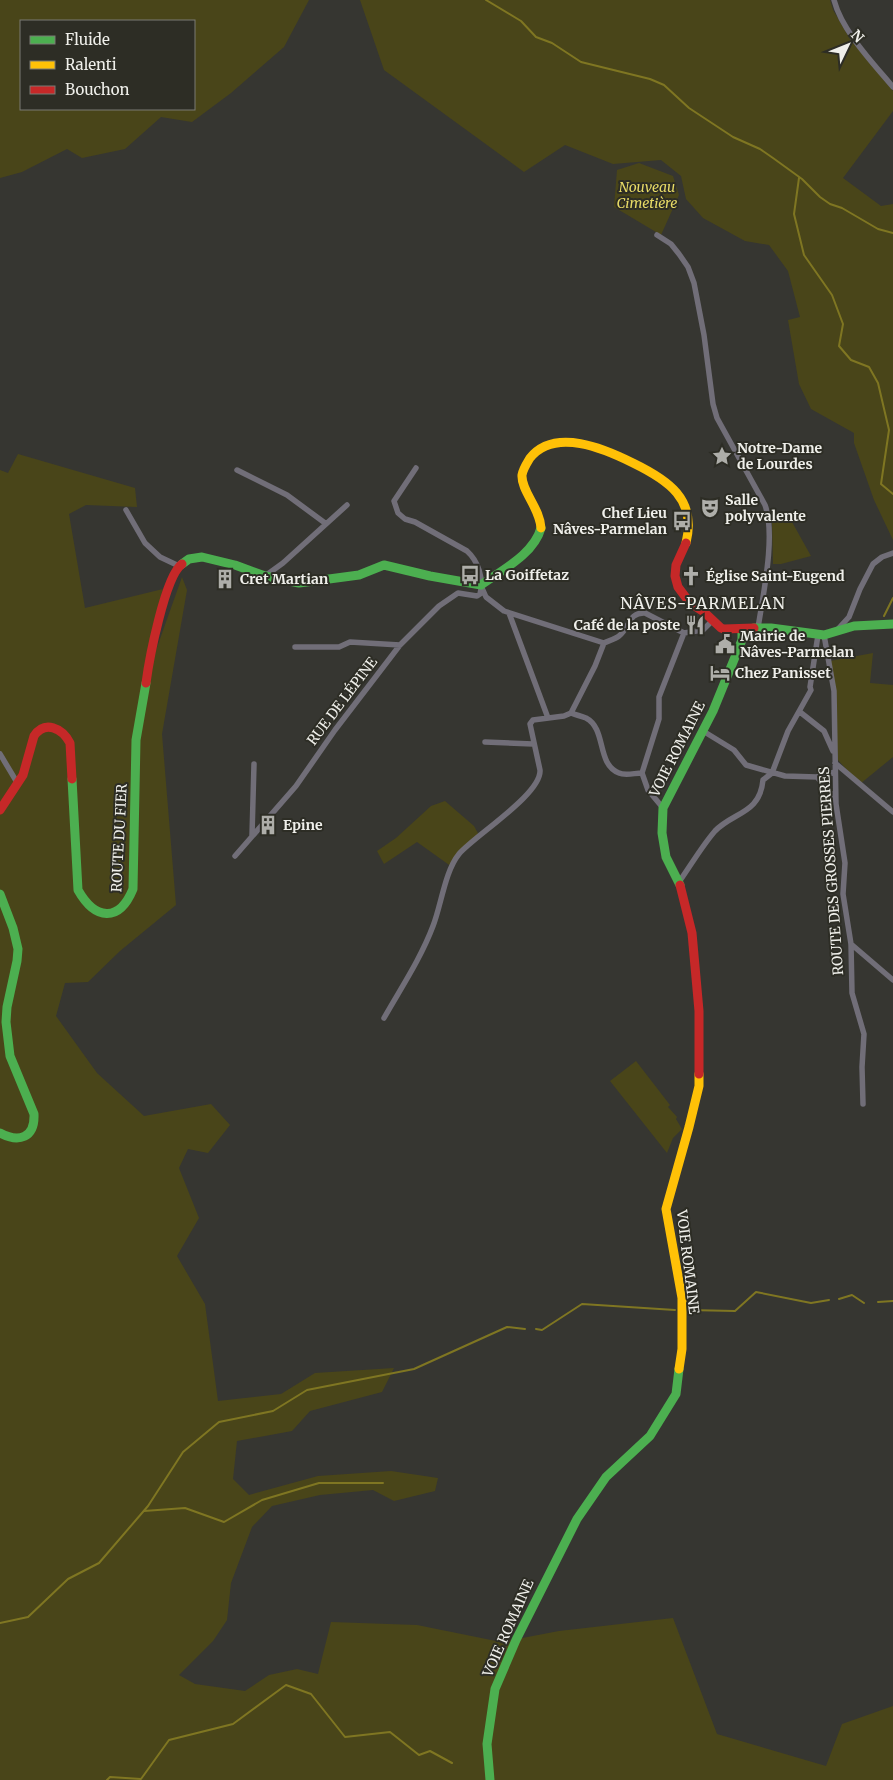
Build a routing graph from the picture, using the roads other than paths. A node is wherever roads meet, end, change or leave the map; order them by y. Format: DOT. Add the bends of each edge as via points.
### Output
graph roads {
  1 [pos="834,0"];
  2 [pos="893,87"];
  3 [pos="657,235"];
  4 [pos="416,468"];
  5 [pos="237,470"];
  6 [pos="347,504"];
  7 [pos="126,510"];
  8 [pos="325,523"];
  9 [pos="893,553"];
  10 [pos="180,566"];
  11 [pos="265,576"];
  12 [pos="481,586"];
  13 [pos="509,613"];
  14 [pos="712,621"];
  15 [pos="893,624"];
  16 [pos="758,628"];
  17 [pos="742,629"];
  18 [pos="834,632"];
  19 [pos="684,634"];
  20 [pos="821,635"];
  21 [pos="604,643"];
  22 [pos="400,645"];
  23 [pos="295,647"];
  24 [pos="800,712"];
  25 [pos="571,713"];
  26 [pos="548,718"];
  27 [pos="703,731"];
  28 [pos="485,742"];
  29 [pos="533,744"];
  30 [pos="0,754"];
  31 [pos="835,755"];
  32 [pos="835,763"];
  33 [pos="254,764"];
  34 [pos="835,772"];
  35 [pos="642,773"];
  36 [pos="772,773"];
  37 [pos="817,777"];
  38 [pos="18,784"];
  39 [pos="836,804"];
  40 [pos="663,808"];
  41 [pos="0,810"];
  42 [pos="893,812"];
  43 [pos="252,835"];
  44 [pos="234,856"];
  45 [pos="679,882"];
  46 [pos="0,894"];
  47 [pos="851,944"];
  48 [pos="893,980"];
  49 [pos="384,1018"];
  50 [pos="863,1104"];
  51 [pos="0,1133"];
  52 [pos="490,1780"];
  1 -- 2 [label="street" via="848,29"];
  3 -- 16 [label="street" via="671,244 688,267 698,301 717,418 770,518 767,571"];
  4 -- 12 [label="street" via="394,501 398,513 467,551 478,565"];
  5 -- 8 [label="street" via="287,494"];
  6 -- 8 [label="street"];
  7 -- 10 [label="street" via="145,542 160,557"];
  8 -- 11 [label="street"];
  9 -- 18 [label="street" via="882,556 873,564 849,617"];
  10 -- 11 [label="main road" via="189,559 212,558"];
  10 -- 38 [label="main road, ROUTE DU FIER" via="174,573 153,639 136,740 132,889 125,906 100,914 86,904 78,890 70,743 62,731 47,727 36,732"];
  11 -- 12 [label="main road" via="299,583 359,575 384,565"];
  12 -- 13 [label="street" via="486,597"];
  12 -- 14 [label="main road" via="539,536 538,511 522,476 531,456 552,444 581,444 599,448 656,474 678,493 686,509 689,526 675,569 677,585 688,602"];
  12 -- 22 [label="street, RUE DE LÉPINE" via="478,596 458,593 439,606"];
  13 -- 21 [label="street"];
  13 -- 26 [label="street"];
  14 -- 17 [label="main road" via="724,629"];
  14 -- 19 [label="street" via="703,630"];
  15 -- 18 [label="main road" via="854,626"];
  16 -- 17 [label="main road"];
  16 -- 20 [label="main road"];
  17 -- 27 [label="main road, VOIE ROMAINE" via="742,640"];
  18 -- 20 [label="main road"];
  19 -- 21 [label="street" via="640,613 631,617 620,635"];
  19 -- 35 [label="street" via="659,697 659,719"];
  20 -- 24 [label="street" via="811,690"];
  20 -- 31 [label="street, ROUTE DES GROSSES PIERRES" via="834,691"];
  21 -- 25 [label="street"];
  22 -- 23 [label="street" via="350,642 338,647"];
  22 -- 43 [label="street, RUE DE LÉPINE" via="296,786"];
  24 -- 31 [label="street" via="824,731"];
  24 -- 36 [label="street" via="783,743"];
  25 -- 26 [label="street"];
  25 -- 35 [label="street" via="586,718 595,727 605,759 612,768 620,774"];
  26 -- 29 [label="street" via="533,720 530,724"];
  27 -- 36 [label="street" via="734,750 746,765"];
  27 -- 40 [label="main road, VOIE ROMAINE"];
  28 -- 29 [label="street"];
  29 -- 49 [label="street" via="539,778 518,804 459,855 433,928"];
  30 -- 38 [label="street"];
  31 -- 32 [label="street, ROUTE DES GROSSES PIERRES"];
  32 -- 34 [label="street, ROUTE DES GROSSES PIERRES"];
  32 -- 42 [label="street"];
  33 -- 43 [label="street"];
  34 -- 37 [label="street"];
  34 -- 39 [label="street, ROUTE DES GROSSES PIERRES"];
  35 -- 40 [label="street" via="648,790"];
  36 -- 37 [label="street"];
  36 -- 45 [label="street" via="763,780 762,790 750,807 715,831"];
  37 -- 39 [label="street"];
  38 -- 41 [label="main road, ROUTE DU FIER"];
  39 -- 47 [label="street, ROUTE DES GROSSES PIERRES" via="844,863 843,894"];
  40 -- 45 [label="main road, VOIE ROMAINE" via="662,833 666,857"];
  43 -- 44 [label="street, RUE DE LÉPINE"];
  45 -- 52 [label="main road, VOIE ROMAINE" via="692,932 699,1011 699,1086 666,1209 682,1298 682,1349 676,1394 650,1436 606,1477 577,1519 540,1589 495,1689 486,1744"];
  46 -- 51 [label="main road" via="14,928 18,949 7,1007 10,1056 35,1121 29,1134 22,1138"];
  47 -- 48 [label="street"];
  47 -- 50 [label="street, ROUTE DES GROSSES PIERRES" via="852,993 864,1034"];
}
